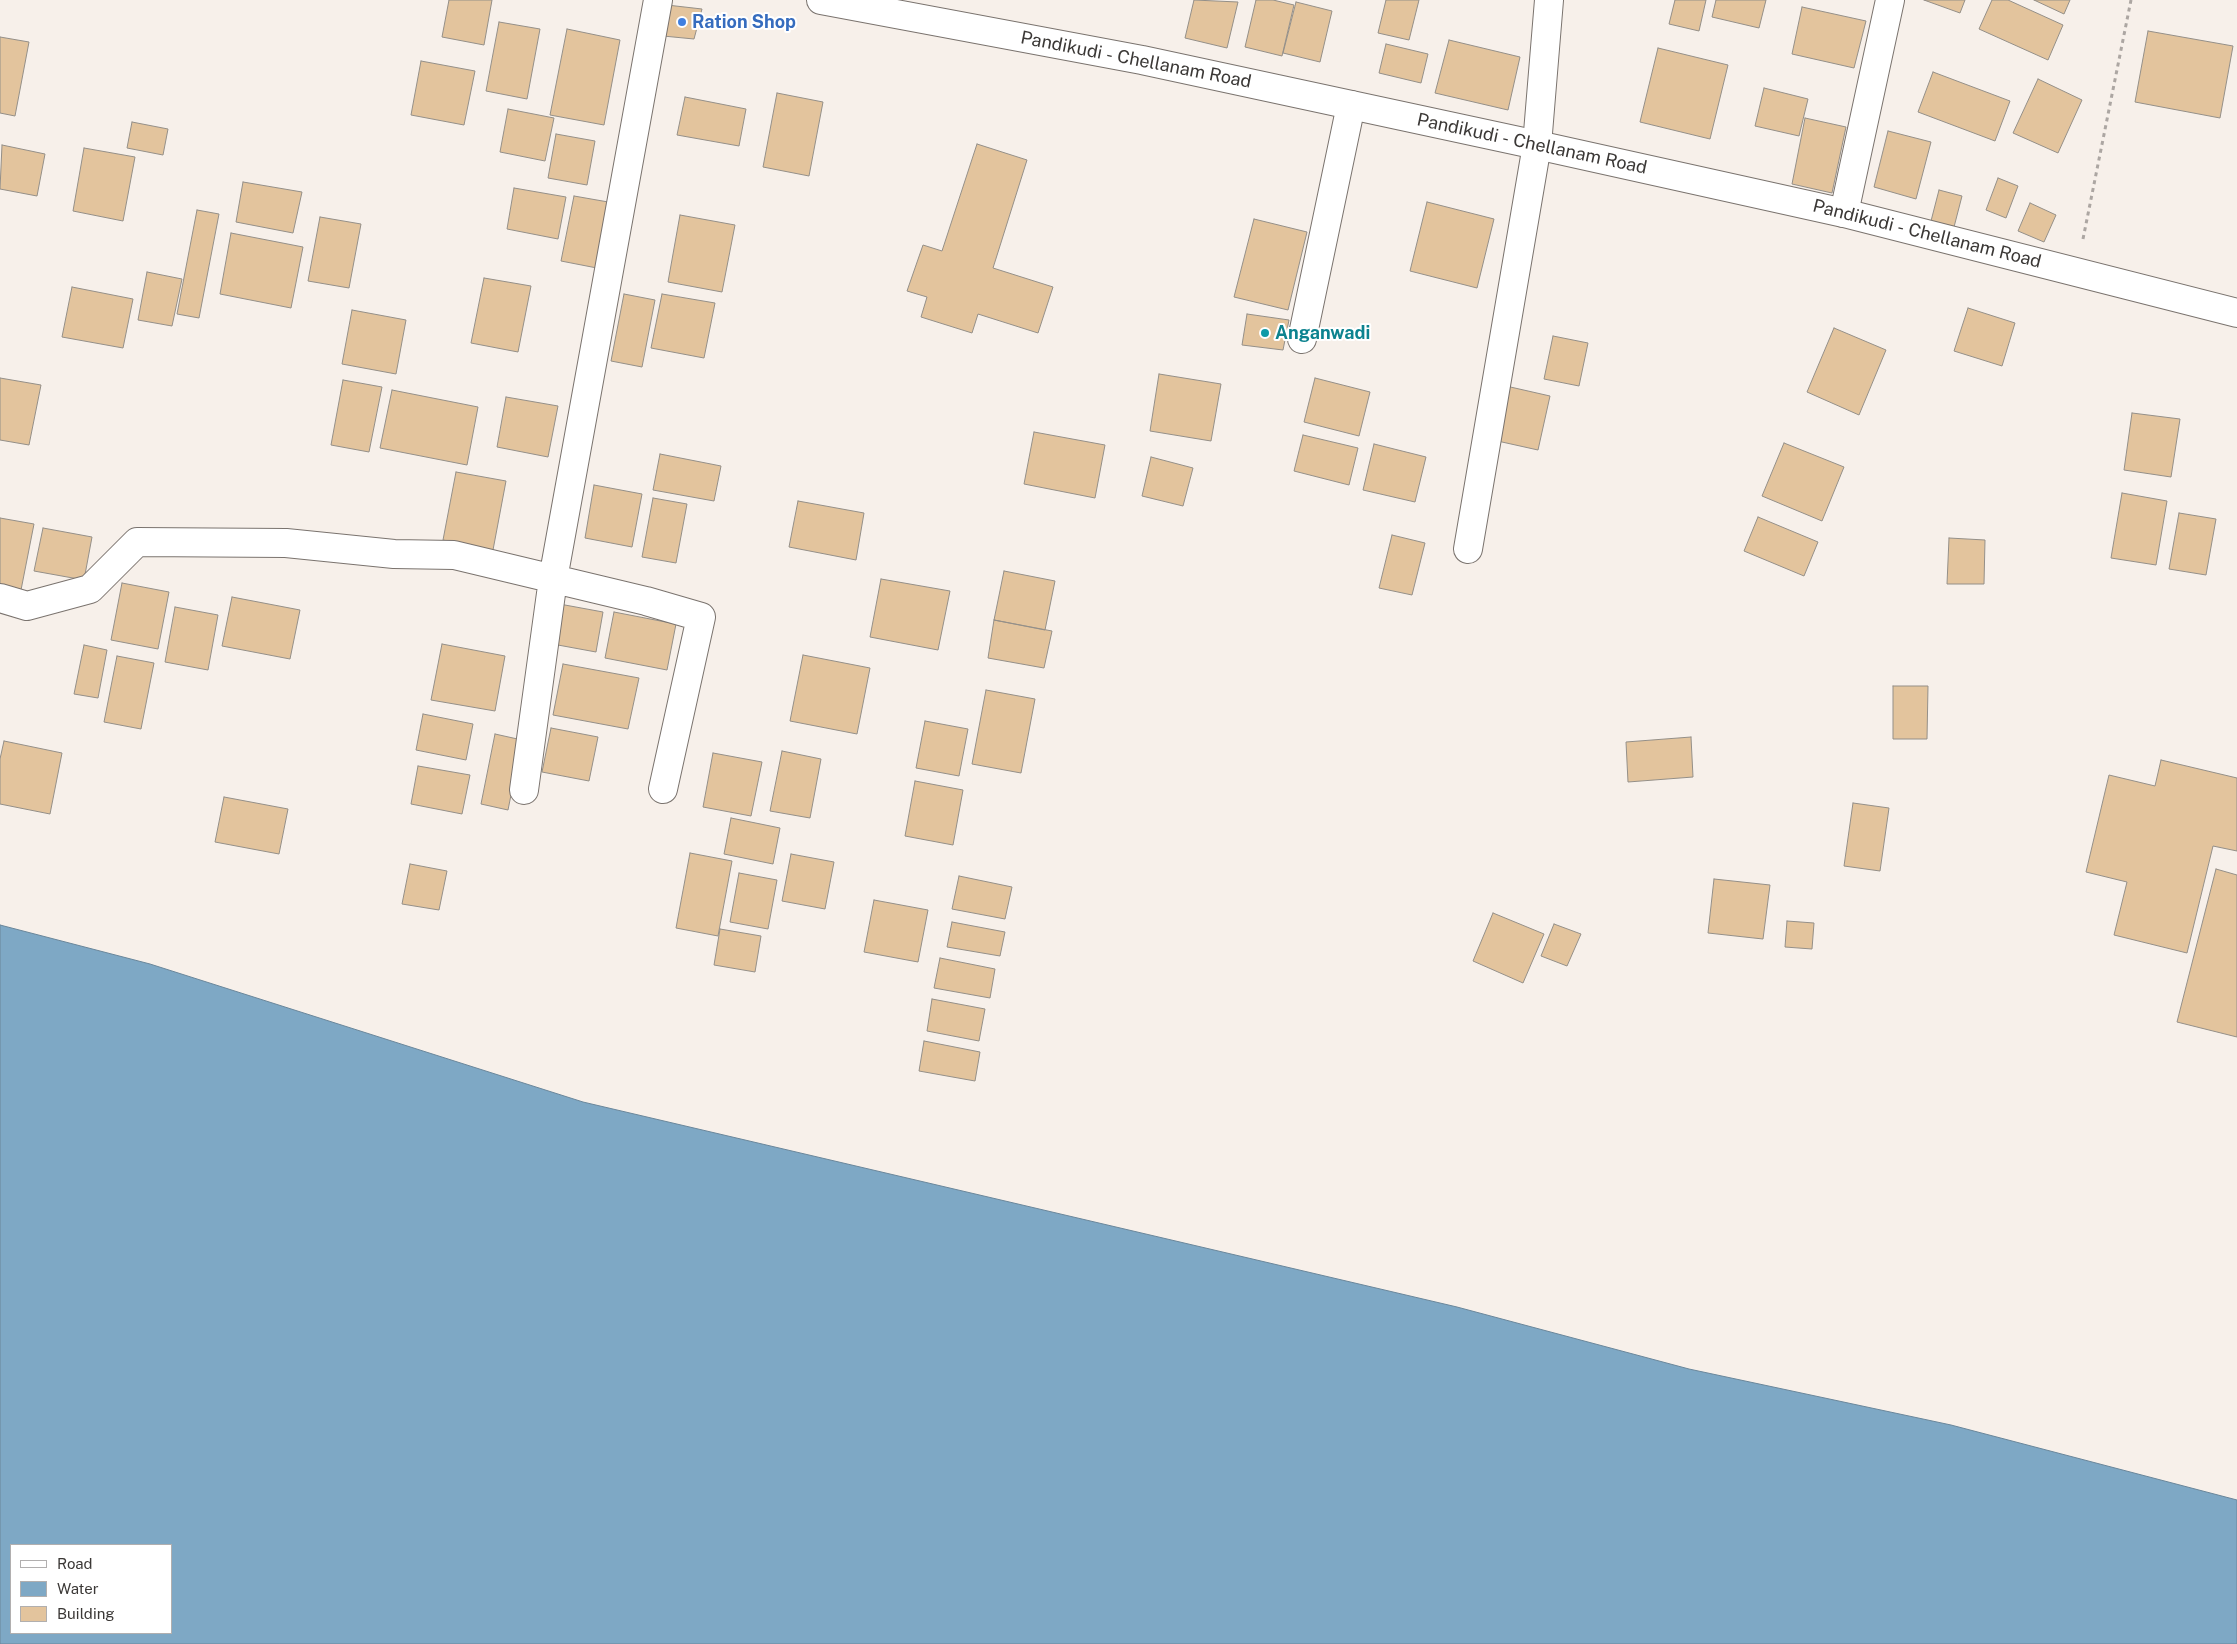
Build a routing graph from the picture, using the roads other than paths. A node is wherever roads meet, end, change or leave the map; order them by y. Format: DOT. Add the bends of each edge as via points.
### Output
graph roads {
  1 [pos="658,0"];
  2 [pos="821,0"];
  3 [pos="1549,0"];
  4 [pos="1890,0"];
  5 [pos="873,5"];
  6 [pos="1350,105"];
  7 [pos="1537,145"];
  8 [pos="1844,213"];
  9 [pos="2237,313"];
  10 [pos="1302,339"];
  11 [pos="1468,549"];
  12 [pos="553,579"];
  13 [pos="0,598"];
  14 [pos="662,789"];
  15 [pos="524,790"];
  1 -- 12 [label="street"];
  2 -- 5 [label="street, Pandikudi - Chellanam Road"];
  3 -- 7 [label="street"];
  4 -- 8 [label="street"];
  5 -- 6 [label="street, Pandikudi - Chellanam Road"];
  6 -- 7 [label="street, Pandikudi - Chellanam Road"];
  6 -- 10 [label="street"];
  7 -- 8 [label="street, Pandikudi - Chellanam Road"];
  7 -- 11 [label="street"];
  8 -- 9 [label="street, Pandikudi - Chellanam Road"];
  12 -- 13 [label="street" via="454,555 394,554 286,544 137,542 90,589 27,606"];
  12 -- 14 [label="street" via="701,617"];
  12 -- 15 [label="street"];
}
